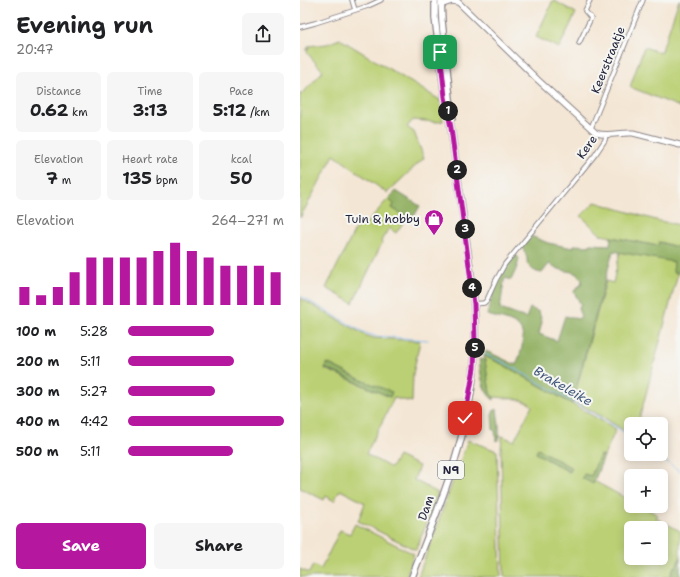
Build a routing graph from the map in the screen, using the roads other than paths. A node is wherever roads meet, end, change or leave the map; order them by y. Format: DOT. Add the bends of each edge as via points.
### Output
graph roads {
  1 [pos="352,0"];
  2 [pos="381,0"];
  3 [pos="435,0"];
  4 [pos="590,0"];
  5 [pos="643,0"];
  6 [pos="457,1"];
  7 [pos="441,3"];
  8 [pos="355,10"];
  9 [pos="300,27"];
  10 [pos="579,43"];
  11 [pos="442,45"];
  12 [pos="591,128"];
  13 [pos="606,135"];
  14 [pos="680,145"];
  15 [pos="474,304"];
  16 [pos="412,577"];
  1 -- 8 [label="street"];
  2 -- 8 [label="street"];
  3 -- 11 [label="main road, N9" via="435,18"];
  4 -- 10 [label="street" via="585,11 591,18"];
  5 -- 12 [label="street, Keerstraatje"];
  6 -- 7 [label="street, Kere"];
  6 -- 12 [label="street, Kere"];
  7 -- 11 [label="main road, N9"];
  8 -- 9 [label="street"];
  11 -- 15 [label="main road, N9"];
  12 -- 13 [label="street, Kere" via="596,133"];
  13 -- 14 [label="street" via="633,133"];
  13 -- 15 [label="street, Kere" via="595,155 505,264 484,304"];
  15 -- 16 [label="main road, Dam / N9" via="474,368 460,443"];
}
